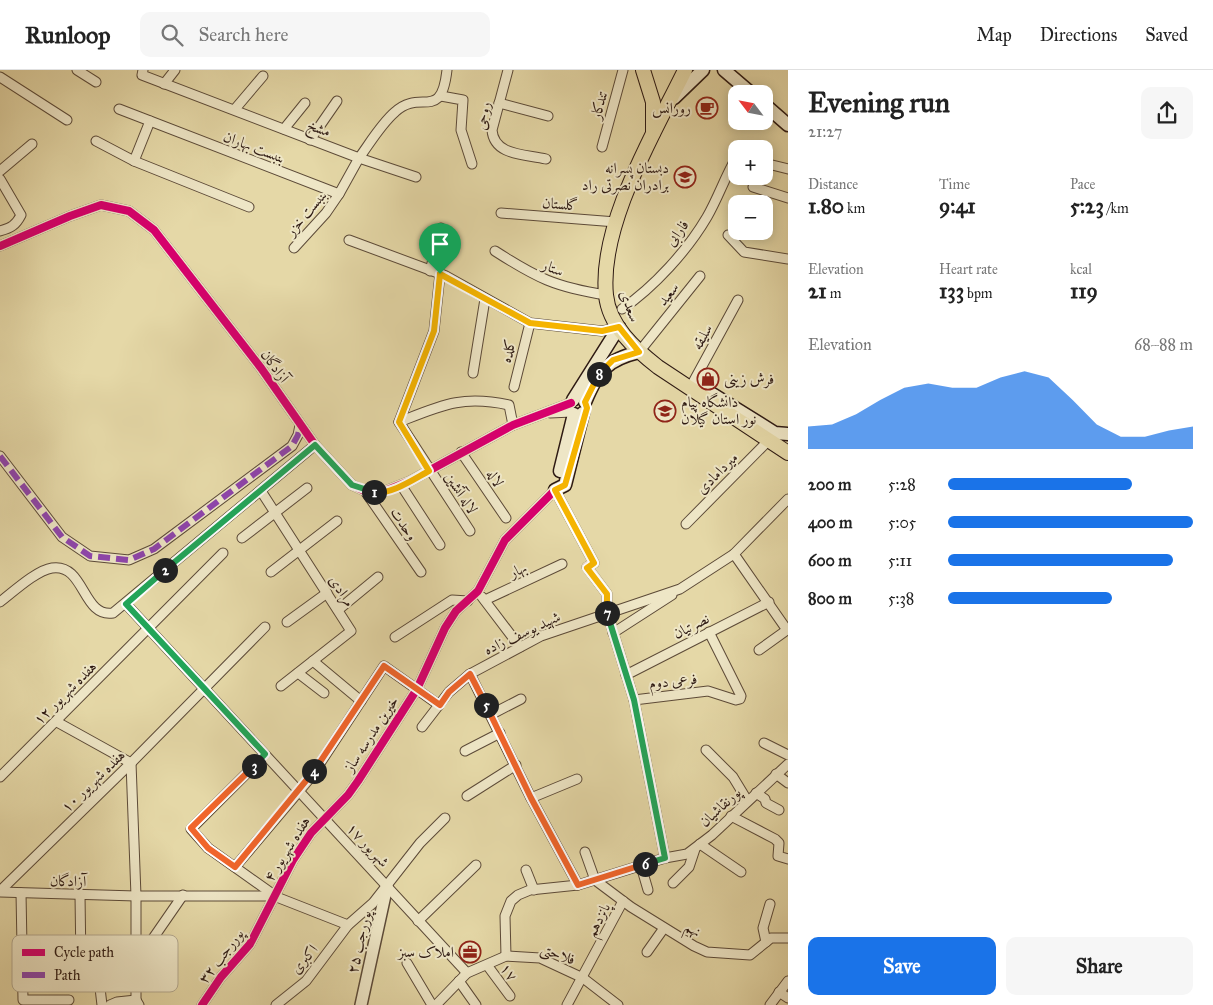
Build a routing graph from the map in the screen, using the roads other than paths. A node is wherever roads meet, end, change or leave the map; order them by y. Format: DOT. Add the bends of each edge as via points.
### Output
graph roads {
  1 [pos="77,70"];
  2 [pos="175,70"];
  3 [pos="447,70"];
  4 [pos="508,70"];
  5 [pos="623,70"];
  6 [pos="643,70"];
  7 [pos="685,70"];
  8 [pos="703,70"];
  9 [pos="724,70"];
  10 [pos="143,72"];
  11 [pos="262,76"];
  12 [pos="0,77"];
  13 [pos="96,82"];
  14 [pos="164,84"];
  15 [pos="742,85"];
  16 [pos="441,96"];
  17 [pos="337,101"];
  18 [pos="305,103"];
  19 [pos="499,103"];
  20 [pos="669,103"];
  21 [pos="120,109"];
  22 [pos="235,109"];
  23 [pos="773,112"];
  24 [pos="548,116"];
  25 [pos="67,120"];
  26 [pos="150,122"];
  27 [pos="788,125"];
  28 [pos="284,129"];
  29 [pos="653,136"];
  30 [pos="310,140"];
  31 [pos="96,141"];
  32 [pos="32,144"];
  33 [pos="602,148"];
  34 [pos="359,158"];
  35 [pos="546,159"];
  36 [pos="134,161"];
  37 [pos="472,164"];
  38 [pos="773,165"];
  39 [pos="788,169"];
  40 [pos="0,171"];
  41 [pos="728,174"];
  42 [pos="416,178"];
  43 [pos="0,179"];
  44 [pos="753,187"];
  45 [pos="339,194"];
  46 [pos="788,198"];
  47 [pos="249,208"];
  48 [pos="501,213"];
  49 [pos="616,222"];
  50 [pos="441,228"];
  51 [pos="0,231"];
  52 [pos="349,240"];
  53 [pos="733,240"];
  54 [pos="0,246"];
  55 [pos="294,248"];
  56 [pos="495,251"];
  57 [pos="788,259"];
  58 [pos="430,270"];
  59 [pos="440,274"];
  60 [pos="700,276"];
  61 [pos="606,295"];
  62 [pos="485,299"];
  63 [pos="738,300"];
  64 [pos="622,309"];
  65 [pos="530,323"];
  66 [pos="619,327"];
  67 [pos="639,352"];
  68 [pos="601,364"];
  69 [pos="473,374"];
  70 [pos="514,386"];
  71 [pos="690,388"];
  72 [pos="576,407"];
  73 [pos="399,422"];
  74 [pos="300,425"];
  75 [pos="513,425"];
  76 [pos="788,434"];
  77 [pos="768,441"];
  78 [pos="315,445"];
  79 [pos="461,452"];
  80 [pos="788,453"];
  81 [pos="0,456"];
  82 [pos="429,471"];
  83 [pos="401,485"];
  84 [pos="307,488"];
  85 [pos="555,490"];
  86 [pos="261,491"];
  87 [pos="365,491"];
  88 [pos="788,499"];
  89 [pos="275,513"];
  90 [pos="506,518"];
  91 [pos="337,521"];
  92 [pos="686,524"];
  93 [pos="470,531"];
  94 [pos="242,538"];
  95 [pos="440,545"];
  96 [pos="300,549"];
  97 [pos="223,553"];
  98 [pos="734,554"];
  99 [pos="562,564"];
  100 [pos="272,572"];
  101 [pos="421,572"];
  102 [pos="378,577"];
  103 [pos="680,590"];
  104 [pos="478,591"];
  105 [pos="327,593"];
  106 [pos="485,600"];
  107 [pos="468,601"];
  108 [pos="0,602"];
  109 [pos="769,602"];
  110 [pos="126,604"];
  111 [pos="338,610"];
  112 [pos="607,612"];
  113 [pos="288,622"];
  114 [pos="149,628"];
  115 [pos="264,628"];
  116 [pos="709,632"];
  117 [pos="614,633"];
  118 [pos="395,637"];
  119 [pos="520,646"];
  120 [pos="759,650"];
  121 [pos="312,661"];
  122 [pos="298,673"];
  123 [pos="470,674"];
  124 [pos="626,675"];
  125 [pos="281,686"];
  126 [pos="204,689"];
  127 [pos="417,689"];
  128 [pos="324,692"];
  129 [pos="522,698"];
  130 [pos="634,700"];
  131 [pos="361,701"];
  132 [pos="440,705"];
  133 [pos="490,715"];
  134 [pos="57,722"];
  135 [pos="422,727"];
  136 [pos="500,733"];
  137 [pos="764,743"];
  138 [pos="706,750"];
  139 [pos="465,752"];
  140 [pos="265,754"];
  141 [pos="788,755"];
  142 [pos="130,763"];
  143 [pos="788,764"];
  144 [pos="516,765"];
  145 [pos="776,774"];
  146 [pos="0,777"];
  147 [pos="576,778"];
  148 [pos="788,782"];
  149 [pos="299,792"];
  150 [pos="756,793"];
  151 [pos="467,796"];
  152 [pos="531,798"];
  153 [pos="747,800"];
  154 [pos="779,810"];
  155 [pos="731,816"];
  156 [pos="324,818"];
  157 [pos="445,818"];
  158 [pos="698,847"];
  159 [pos="585,852"];
  160 [pos="665,858"];
  161 [pos="788,859"];
  162 [pos="476,865"];
  163 [pos="641,866"];
  164 [pos="235,867"];
  165 [pos="526,870"];
  166 [pos="741,872"];
  167 [pos="594,880"];
  168 [pos="673,884"];
  169 [pos="578,885"];
  170 [pos="387,886"];
  171 [pos="534,890"];
  172 [pos="648,890"];
  173 [pos="0,891"];
  174 [pos="21,893"];
  175 [pos="80,895"];
  176 [pos="183,895"];
  177 [pos="136,896"];
  178 [pos="274,896"];
  179 [pos="623,901"];
  180 [pos="770,904"];
  181 [pos="418,920"];
  182 [pos="348,925"];
  183 [pos="664,928"];
  184 [pos="22,935"];
  185 [pos="81,935"];
  186 [pos="136,935"];
  187 [pos="155,935"];
  188 [pos="788,938"];
  189 [pos="766,942"];
  190 [pos="647,952"];
  191 [pos="506,956"];
  192 [pos="407,963"];
  193 [pos="487,965"];
  194 [pos="467,973"];
  195 [pos="583,978"];
  196 [pos="459,981"];
  197 [pos="788,981"];
  198 [pos="23,992"];
  199 [pos="100,992"];
  200 [pos="779,992"];
  201 [pos="510,996"];
  202 [pos="788,998"];
  203 [pos="69,1000"];
  204 [pos="138,1002"];
  205 [pos="281,1004"];
  206 [pos="616,1004"];
  207 [pos="102,1005"];
  208 [pos="110,1005"];
  209 [pos="202,1005"];
  210 [pos="360,1005"];
  211 [pos="434,1005"];
  212 [pos="476,1005"];
  213 [pos="567,1005"];
  214 [pos="770,1005"];
  1 -- 13 [label="street"];
  2 -- 14 [label="street"];
  3 -- 16 [label="street"];
  4 -- 19 [label="street, روحی"];
  5 -- 33 [label="street, تندکار"];
  6 -- 29 [label="main road" via="653,102"];
  7 -- 20 [label="main road, سعدی"];
  8 -- 20 [label="main road"];
  9 -- 15 [label="main road"];
  10 -- 14 [label="street, مشخ"];
  11 -- 22 [label="street"];
  12 -- 25 [label="street"];
  14 -- 22 [label="street, مشخ"];
  16 -- 34 [label="street" via="435,101 412,103 395,111"];
  16 -- 37 [label="street" via="463,100 461,130"];
  17 -- 30 [label="street"];
  18 -- 28 [label="street"];
  19 -- 24 [label="street"];
  19 -- 35 [label="street, روحی" via="492,130 495,144 500,149"];
  20 -- 29 [label="main road, سعدی"];
  21 -- 26 [label="street, بنبست بهاران"];
  22 -- 28 [label="street, مشخ"];
  23 -- 27 [label="main road"];
  26 -- 36 [label="street"];
  26 -- 45 [label="street, بنبست بهاران"];
  28 -- 30 [label="street, مشخ"];
  29 -- 49 [label="main road, سعدی" via="632,177"];
  30 -- 34 [label="street, مشخ"];
  31 -- 36 [label="street"];
  32 -- 40 [label="street"];
  34 -- 42 [label="street, مشخ"];
  34 -- 45 [label="street"];
  36 -- 47 [label="street"];
  38 -- 39 [label="street"];
  41 -- 64 [label="street, فارابی" via="706,218 662,276"];
  43 -- 51 [label="street" via="21,215 11,228"];
  44 -- 46 [label="street"];
  45 -- 55 [label="street, بنبست خزر"];
  48 -- 49 [label="street, گلستان"];
  49 -- 61 [label="main road, سعدی" via="608,258"];
  50 -- 58 [label="street"];
  52 -- 58 [label="street"];
  53 -- 57 [label="street" via="744,252"];
  54 -- 74 [label="street, آزادگان" via="101,205 129,212 154,230 261,368"];
  56 -- 61 [label="street, ستار" via="548,282"];
  58 -- 59 [label="street"];
  59 -- 62 [label="street"];
  59 -- 73 [label="street" via="434,331"];
  60 -- 67 [label="street, سعید"];
  61 -- 66 [label="main road, سعدی"];
  62 -- 65 [label="street"];
  62 -- 69 [label="street"];
  63 -- 71 [label="street, سلیقه"];
  65 -- 66 [label="street" via="602,331"];
  65 -- 70 [label="street, کلده"];
  66 -- 67 [label="main road, سعدی"];
  66 -- 68 [label="main road"];
  67 -- 68 [label="main road"];
  67 -- 71 [label="main road, سعدی"];
  68 -- 72 [label="main road" via="592,385"];
  71 -- 76 [label="main road" via="706,390 775,433"];
  71 -- 77 [label="main road, سعدی"];
  72 -- 75 [label="street" via="540,413"];
  72 -- 85 [label="main road"];
  73 -- 75 [label="street" via="442,404 470,399 509,405"];
  73 -- 82 [label="street, لاله آتشین"];
  74 -- 78 [label="street, آزادگان"];
  74 -- 81 [label="street" via="292,446 154,549 129,560 90,556 62,537"];
  75 -- 79 [label="street"];
  77 -- 80 [label="main road, سعدی"];
  77 -- 92 [label="street, میردامادی"];
  78 -- 86 [label="street"];
  78 -- 87 [label="street, آزادگان" via="352,485"];
  79 -- 82 [label="street"];
  79 -- 90 [label="street, لاله"];
  82 -- 83 [label="street"];
  82 -- 93 [label="street, لاله آتشین"];
  83 -- 87 [label="street" via="380,493"];
  83 -- 95 [label="street"];
  84 -- 89 [label="street"];
  85 -- 104 [label="street, خیرین مدرسه ساز" via="505,540"];
  85 -- 112 [label="street" via="594,563 587,568 607,594"];
  86 -- 89 [label="street, مرادی"];
  86 -- 110 [label="street"];
  87 -- 101 [label="street, وحدت"];
  88 -- 98 [label="street, شهید یوسف زاده"];
  89 -- 94 [label="street"];
  89 -- 96 [label="street, مرادی"];
  91 -- 96 [label="street"];
  96 -- 100 [label="street"];
  96 -- 105 [label="street, مرادی"];
  97 -- 114 [label="street, هفده شهریور ۱۲"];
  98 -- 103 [label="street, شهید یوسف زاده"];
  98 -- 109 [label="street"];
  99 -- 106 [label="street, بهار"];
  102 -- 111 [label="street"];
  103 -- 112 [label="street, شهید یوسف زاده"];
  103 -- 117 [label="street"];
  104 -- 106 [label="street"];
  104 -- 107 [label="street, خیرین مدرسه ساز"];
  105 -- 111 [label="street, مرادی"];
  105 -- 113 [label="street"];
  106 -- 119 [label="street"];
  107 -- 118 [label="street" via="452,600"];
  107 -- 127 [label="street, خیرین مدرسه ساز" via="445,628"];
  108 -- 110 [label="street" via="39,573 53,567 75,577 96,611 113,613"];
  109 -- 116 [label="street, نصرتیان"];
  109 -- 120 [label="street" via="787,630"];
  110 -- 114 [label="street, ۱۷ شهریور"];
  111 -- 121 [label="street, مرادی" via="351,629 350,633"];
  112 -- 117 [label="street"];
  112 -- 119 [label="street, شهید یوسف زاده"];
  114 -- 126 [label="street, ۱۷ شهریور"];
  114 -- 134 [label="street, هفده شهریور ۱۲"];
  115 -- 126 [label="street, هفده شهریور ۱۰"];
  116 -- 124 [label="street, نصرتیان"];
  116 -- 130 [label="street, فرعی دوم" via="742,696 740,699 708,691"];
  117 -- 124 [label="street"];
  119 -- 123 [label="street, شهید یوسف زاده"];
  121 -- 122 [label="street, مرادی"];
  121 -- 131 [label="street"];
  122 -- 125 [label="street, مرادی"];
  122 -- 128 [label="street"];
  123 -- 132 [label="street, شهید یوسف زاده" via="449,692"];
  123 -- 133 [label="street"];
  124 -- 130 [label="street"];
  126 -- 140 [label="street, ۱۷ شهریور"];
  126 -- 142 [label="street, هفده شهریور ۱۰"];
  127 -- 131 [label="street" via="384,666"];
  127 -- 132 [label="street"];
  127 -- 156 [label="street, خیرین مدرسه ساز" via="348,795"];
  129 -- 133 [label="street"];
  130 -- 160 [label="street"];
  131 -- 149 [label="street"];
  132 -- 135 [label="street, شهید یوسف زاده"];
  133 -- 136 [label="street"];
  134 -- 142 [label="street"];
  134 -- 146 [label="street, هفده شهریور ۱۲"];
  136 -- 139 [label="street"];
  136 -- 144 [label="street"];
  137 -- 141 [label="street"];
  138 -- 153 [label="street" via="733,777"];
  140 -- 149 [label="street, ۱۷ شهریور"];
  140 -- 164 [label="street" via="191,828 208,848"];
  142 -- 173 [label="street, هفده شهریور ۱۰"];
  142 -- 177 [label="street"];
  143 -- 145 [label="street, پورنقاشیان"];
  144 -- 151 [label="street"];
  144 -- 152 [label="street"];
  145 -- 148 [label="street"];
  145 -- 150 [label="street, پورنقاشیان"];
  147 -- 152 [label="street"];
  149 -- 156 [label="street, ۱۷ شهریور"];
  149 -- 164 [label="street"];
  150 -- 153 [label="street, پورنقاشیان"];
  150 -- 154 [label="street"];
  152 -- 169 [label="street"];
  153 -- 155 [label="street, پورنقاشیان"];
  155 -- 158 [label="street, پورنقاشیان"];
  155 -- 161 [label="street" via="775,839 779,843 778,856"];
  156 -- 170 [label="street, ۱۷ شهریور"];
  156 -- 178 [label="street, هفده شهریور ۴" via="293,860"];
  157 -- 170 [label="street, اکبری" via="420,843"];
  158 -- 160 [label="street, پورنقاشیان" via="687,854"];
  158 -- 166 [label="street"];
  158 -- 168 [label="street" via="690,867"];
  159 -- 167 [label="street"];
  160 -- 163 [label="street, پورنقاشیان"];
  162 -- 181 [label="street"];
  163 -- 167 [label="street, پورنقاشیان"];
  163 -- 172 [label="street"];
  164 -- 178 [label="street"];
  165 -- 171 [label="street"];
  167 -- 169 [label="street, پورنقاشیان"];
  167 -- 179 [label="street, نهم"];
  169 -- 171 [label="street, پورنقاشیان"];
  170 -- 181 [label="street, ۱۷ شهریور"];
  170 -- 182 [label="street, اکبری"];
  170 -- 210 [label="street, پوررجب ۲۵"];
  171 -- 191 [label="street" via="518,895 505,916"];
  173 -- 174 [label="street, آزادگان"];
  174 -- 175 [label="street, آزادگان"];
  174 -- 184 [label="street"];
  175 -- 177 [label="street, آزادگان"];
  175 -- 185 [label="street"];
  176 -- 177 [label="street, آزادگان"];
  176 -- 178 [label="street, آزادگان"];
  176 -- 187 [label="street"];
  177 -- 186 [label="street"];
  178 -- 182 [label="street"];
  178 -- 209 [label="street, پوررجب ۳۲" via="250,944"];
  179 -- 183 [label="street, نهم"];
  179 -- 195 [label="street, پانزدهم"];
  180 -- 189 [label="street" via="762,928"];
  181 -- 194 [label="street, ۱۷ شهریور"];
  182 -- 205 [label="street, اکبری" via="316,970"];
  183 -- 189 [label="street, نهم" via="707,952 750,955"];
  183 -- 190 [label="street"];
  188 -- 189 [label="street, نهم" via="771,938"];
  191 -- 193 [label="street, فلاحتی"];
  191 -- 195 [label="street, فلاحتی" via="540,958"];
  192 -- 211 [label="street"];
  193 -- 194 [label="street, فلاحتی"];
  193 -- 201 [label="street, ۱۷"];
  194 -- 196 [label="street, فلاحتی"];
  195 -- 206 [label="street, فلاحتی"];
  195 -- 213 [label="street, پانزدهم"];
  196 -- 211 [label="street, فلاحتی"];
  196 -- 212 [label="street"];
  197 -- 200 [label="street"];
  198 -- 203 [label="street" via="23,1000"];
  199 -- 207 [label="street"];
  200 -- 202 [label="street"];
  200 -- 214 [label="street"];
  204 -- 208 [label="street"];
}
